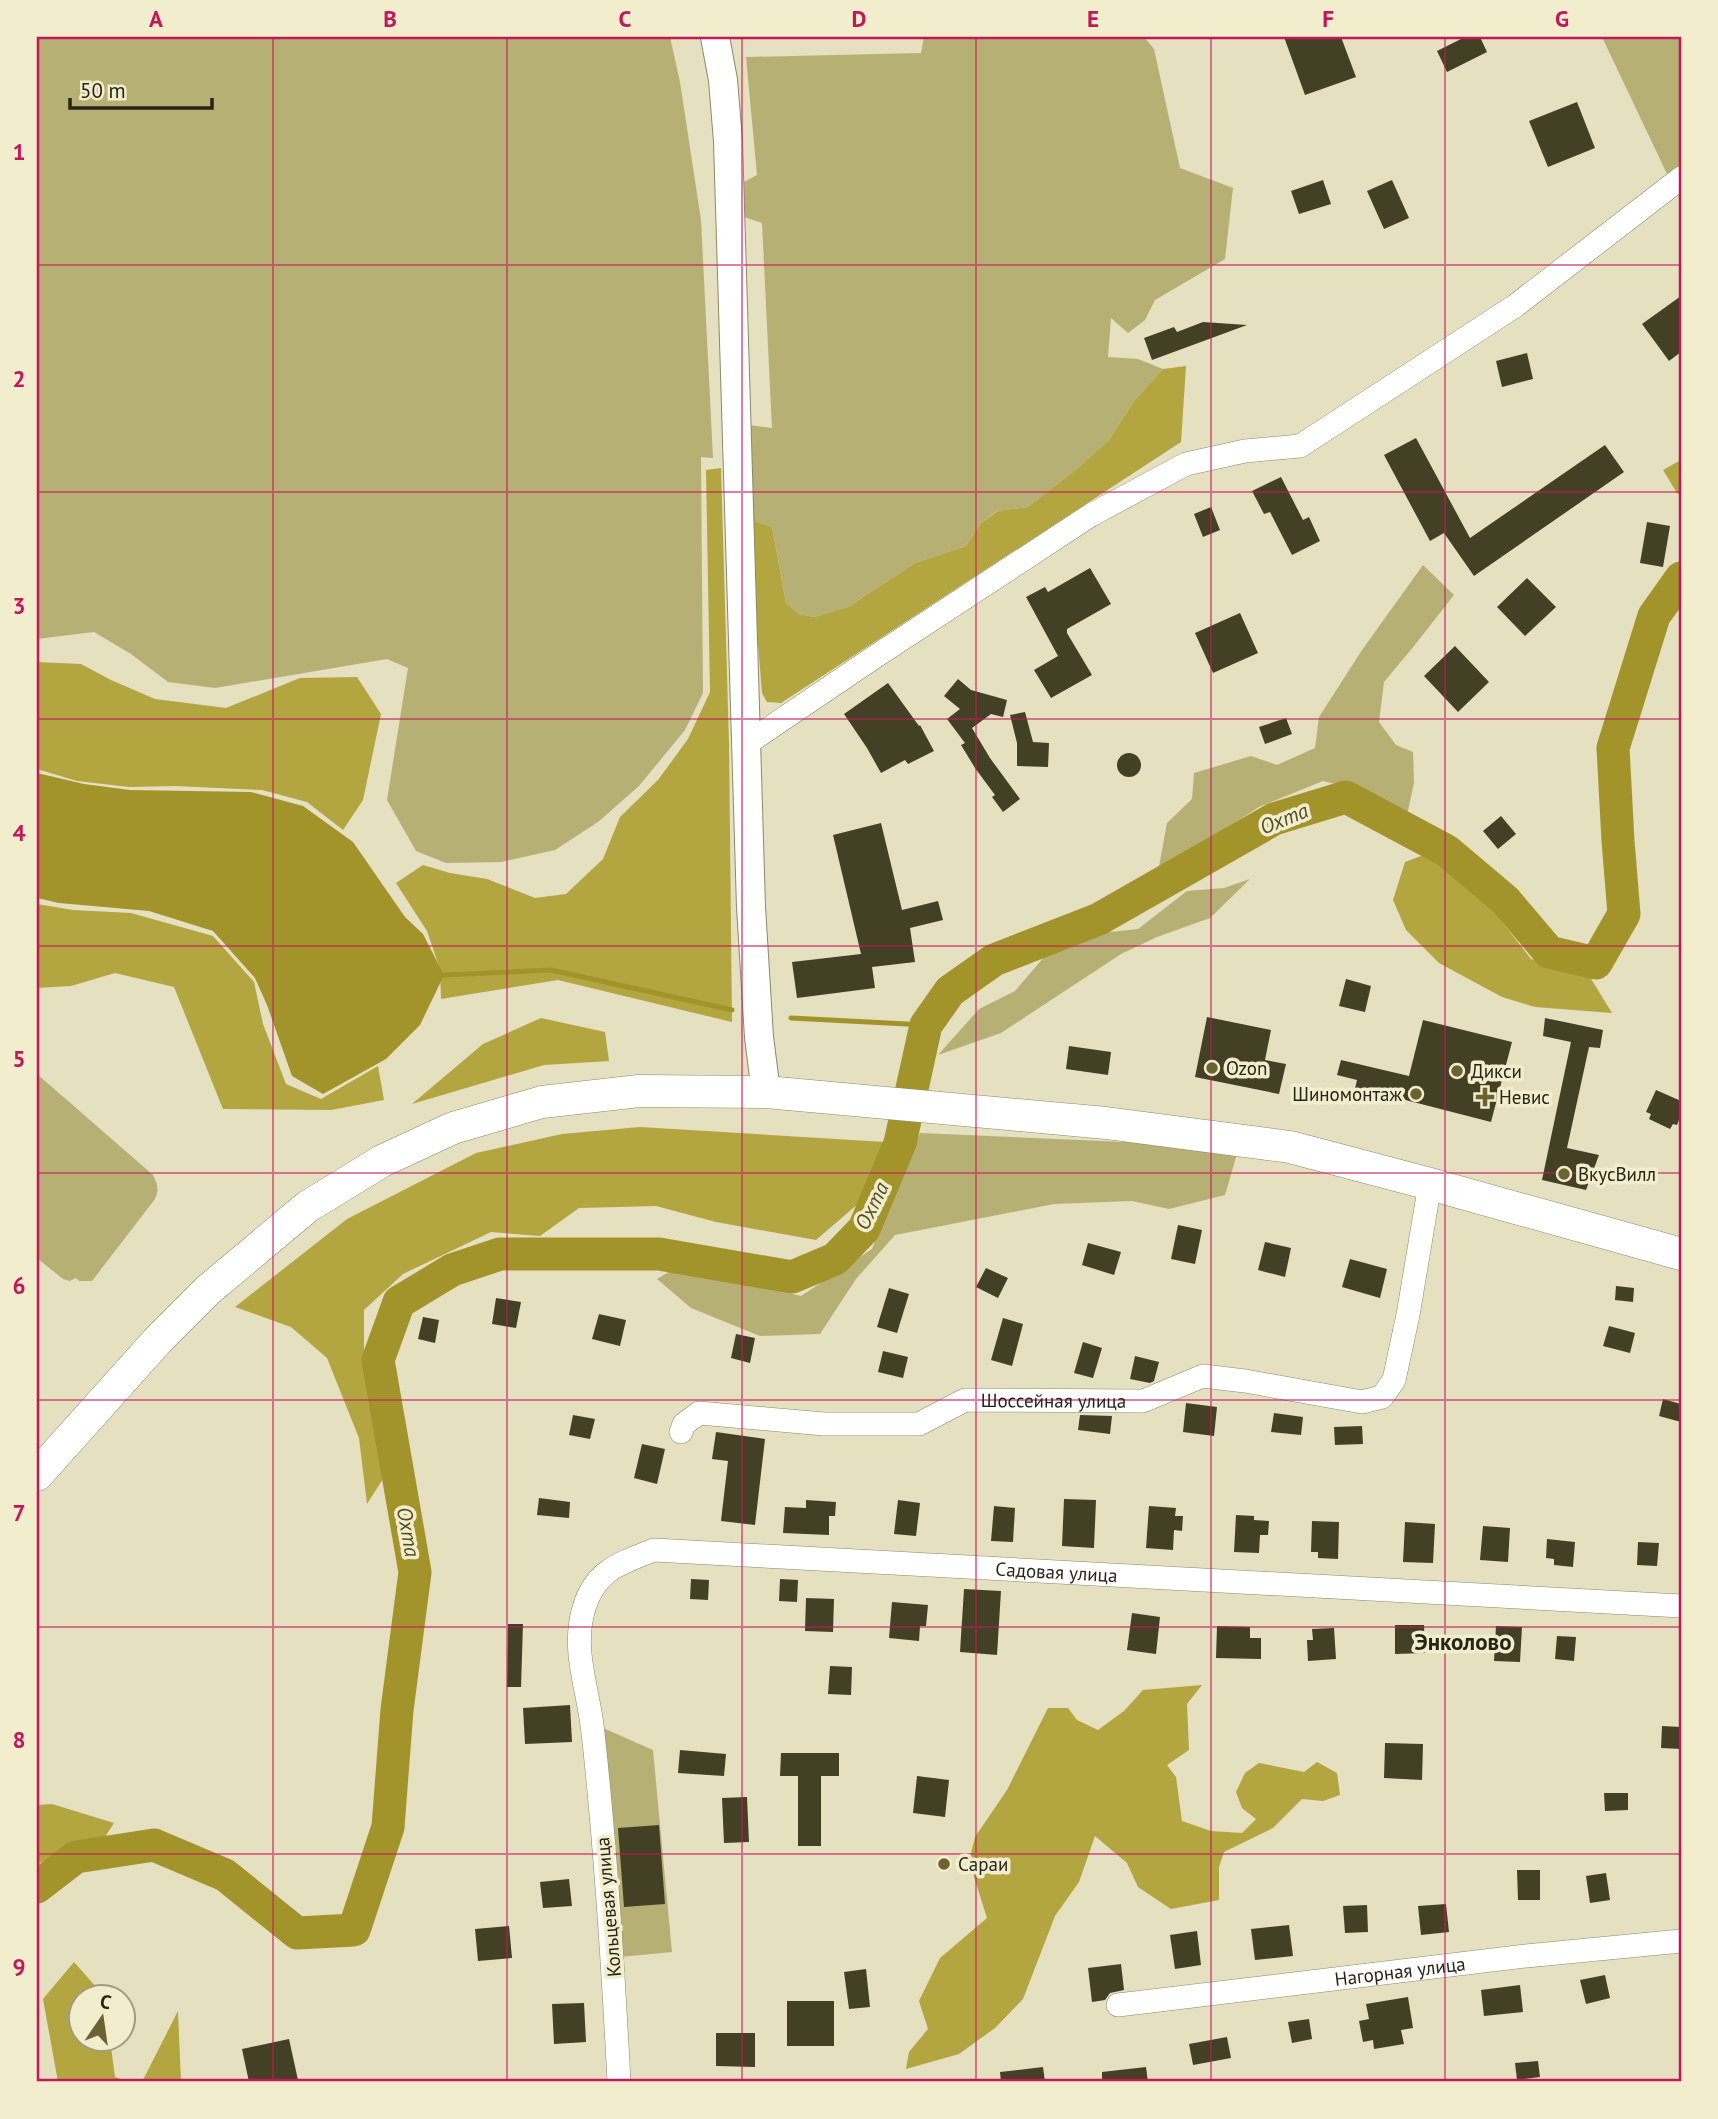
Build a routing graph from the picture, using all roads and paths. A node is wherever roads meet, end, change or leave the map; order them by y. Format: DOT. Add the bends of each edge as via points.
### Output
graph roads {
  1 [pos="715,37"];
  2 [pos="1681,177"];
  3 [pos="747,744"];
  4 [pos="766,1092"];
  5 [pos="1430,1184"];
  6 [pos="1681,1254"];
  7 [pos="681,1432"];
  8 [pos="37,1475"];
  9 [pos="1681,1606"];
  10 [pos="593,1733"];
  11 [pos="1681,1941"];
  12 [pos="1118,2005"];
  13 [pos="619,2082"];
  1 -- 3 [label="street" via="728,141"];
  2 -- 3 [label="street" via="1515,306 1300,446 1245,451 1186,464 1091,515"];
  3 -- 4 [label="street" via="751,907"];
  4 -- 5 [label="main road" via="975,1110 1290,1147"];
  4 -- 8 [label="main road" via="639,1091 542,1101 453,1128 382,1161 307,1207 208,1290"];
  5 -- 6 [label="main road"];
  5 -- 7 [label="street, Шоссейная улица" via="1394,1380 1382,1397 1362,1402 1203,1376 1143,1401 965,1400 919,1424 824,1424 699,1413"];
  9 -- 10 [label="street, Садовая улица" via="654,1550 615,1566 597,1580 585,1605 579,1658"];
  10 -- 13 [label="street, Кольцевая улица"];
  11 -- 12 [label="street, Нагорная улица"];
}
